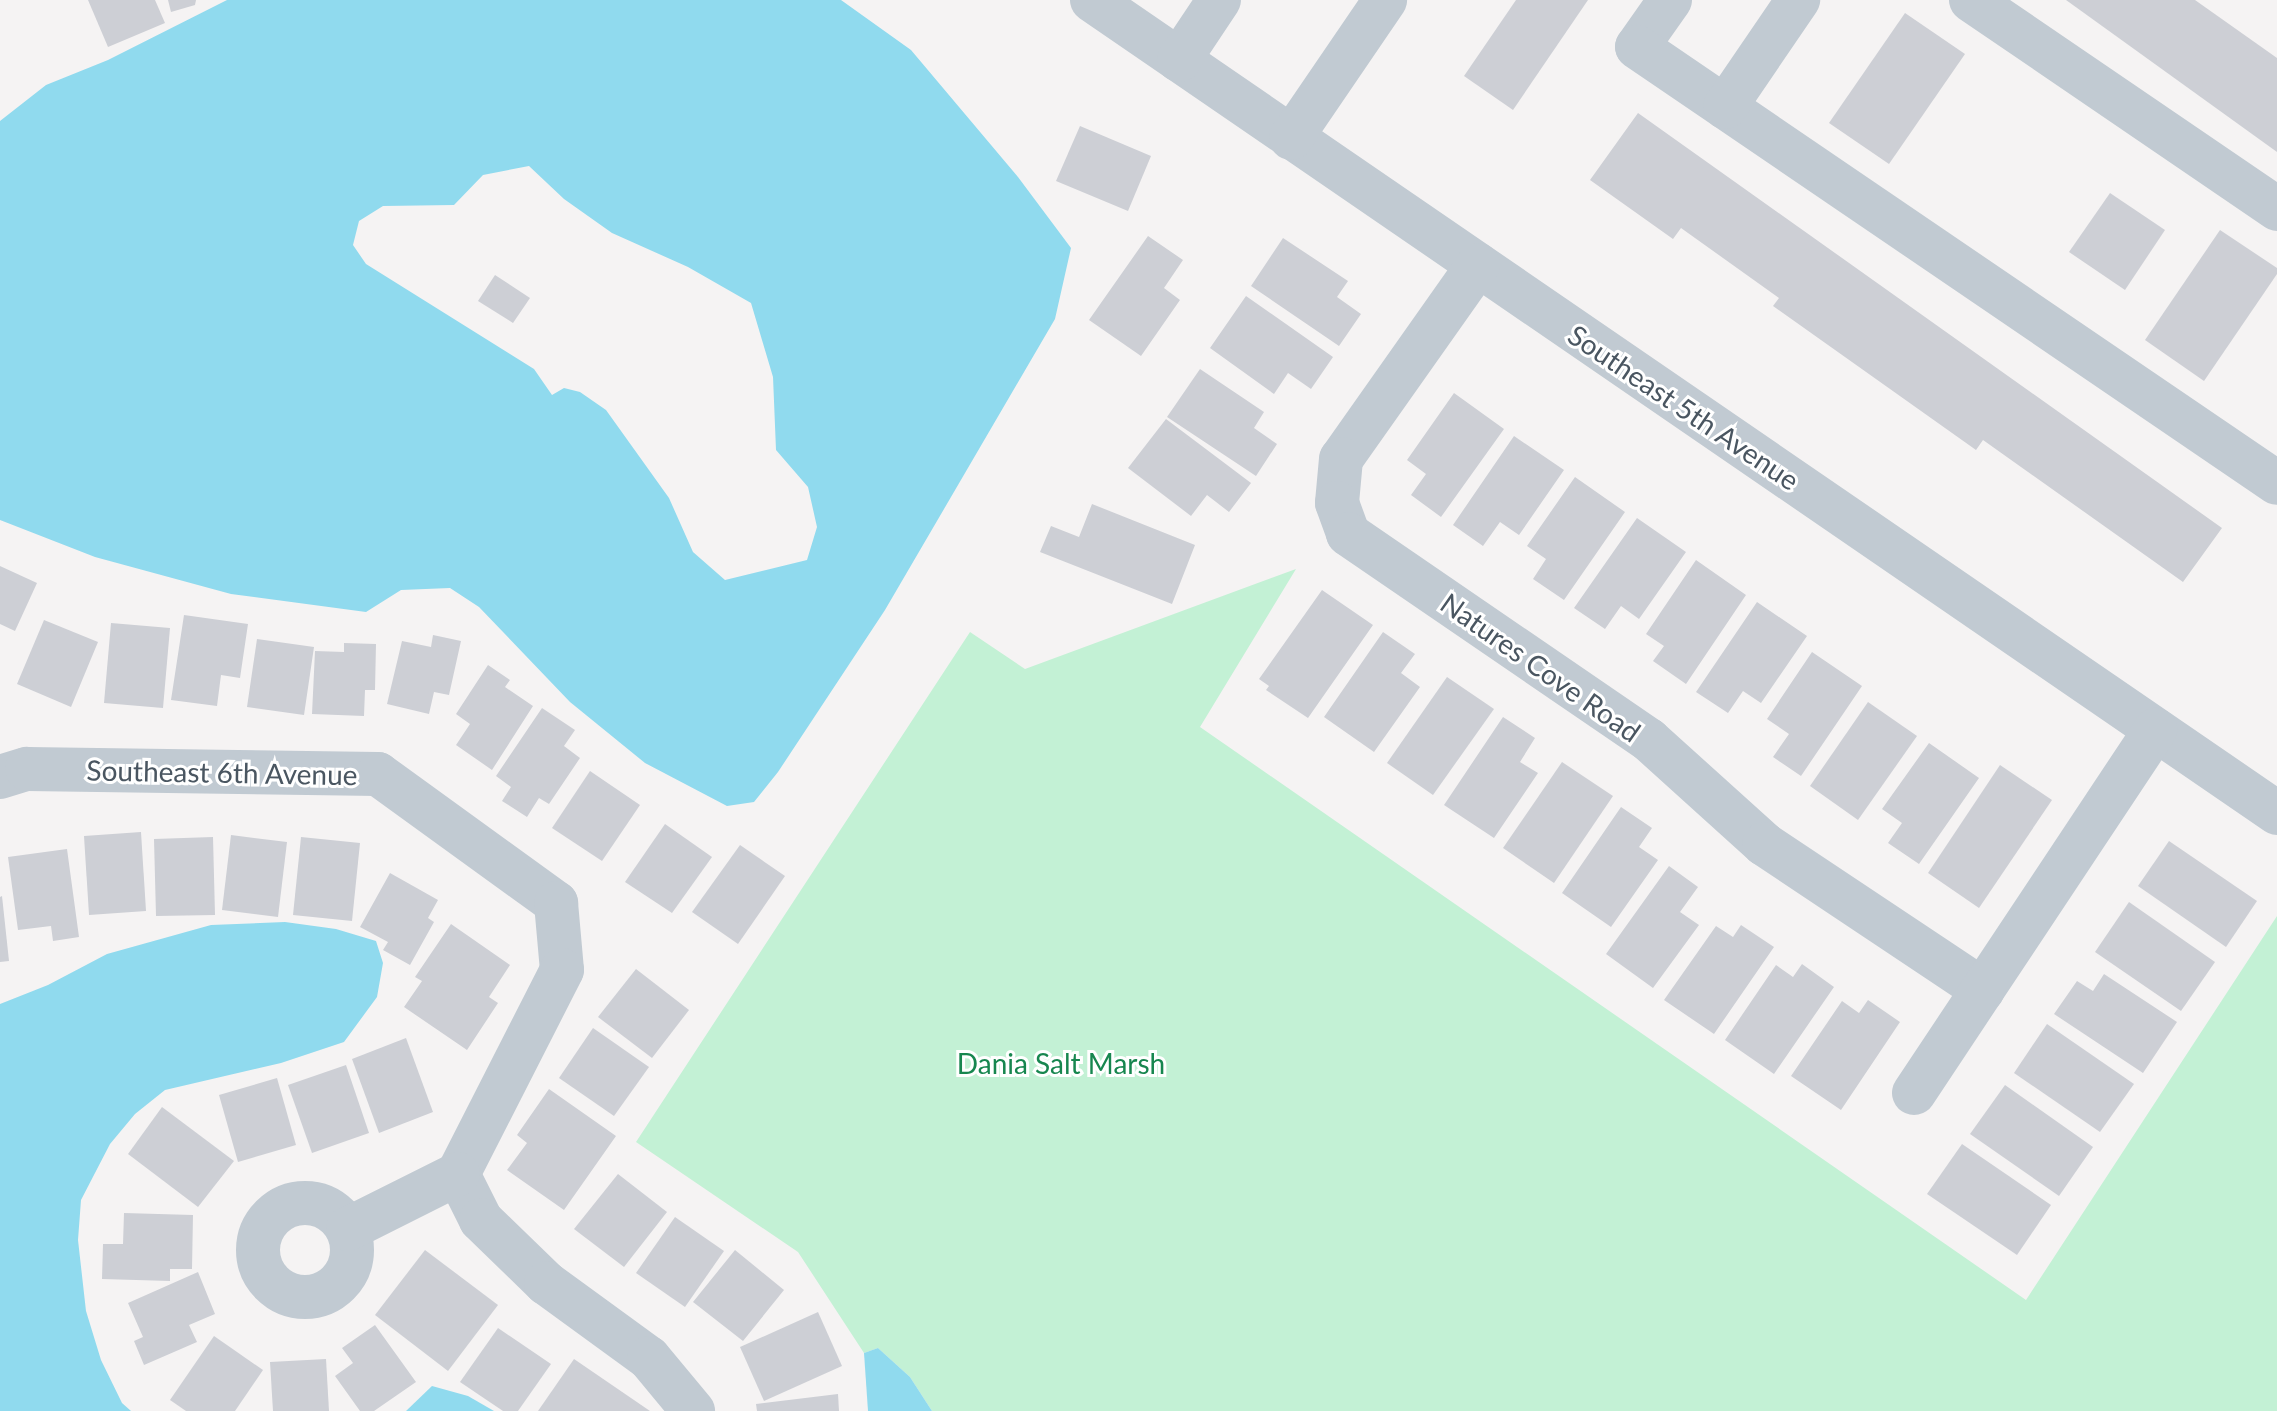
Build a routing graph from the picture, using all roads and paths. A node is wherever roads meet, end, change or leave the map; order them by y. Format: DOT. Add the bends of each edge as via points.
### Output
graph roads {
  1 [pos="1092,0"];
  2 [pos="1219,0"];
  3 [pos="1385,0"];
  4 [pos="1670,0"];
  5 [pos="1798,0"];
  6 [pos="1971,0"];
  7 [pos="1179,60"];
  8 [pos="1725,107"];
  9 [pos="1291,138"];
  10 [pos="2277,209"];
  11 [pos="1478,265"];
  12 [pos="2277,483"];
  13 [pos="2155,730"];
  14 [pos="9,765"];
  15 [pos="2277,813"];
  16 [pos="1983,990"];
  17 [pos="1914,1093"];
  18 [pos="458,1174"];
  19 [pos="348,1229"];
  20 [pos="693,1411"];
  1 -- 7 [label="street, Southeast 5th Avenue"];
  2 -- 7 [label="street"];
  3 -- 9 [label="street"];
  4 -- 8 [label="street" via="1637,47"];
  5 -- 8 [label="street"];
  6 -- 10 [label="street"];
  7 -- 9 [label="street, Southeast 5th Avenue"];
  8 -- 12 [label="street"];
  9 -- 11 [label="street, Southeast 5th Avenue"];
  11 -- 13 [label="street, Southeast 5th Avenue"];
  11 -- 16 [label="street, Natures Cove Road" via="1341,459 1337,503 1348,534 1649,740 1764,844"];
  13 -- 15 [label="street, Southeast 5th Avenue"];
  13 -- 16 [label="street"];
  14 -- 18 [label="street, Southeast 6th Avenue" via="378,774 556,903 562,970"];
  16 -- 17 [label="street"];
  18 -- 19 [label="street"];
  18 -- 20 [label="street" via="481,1220 546,1283 649,1358"];
}
